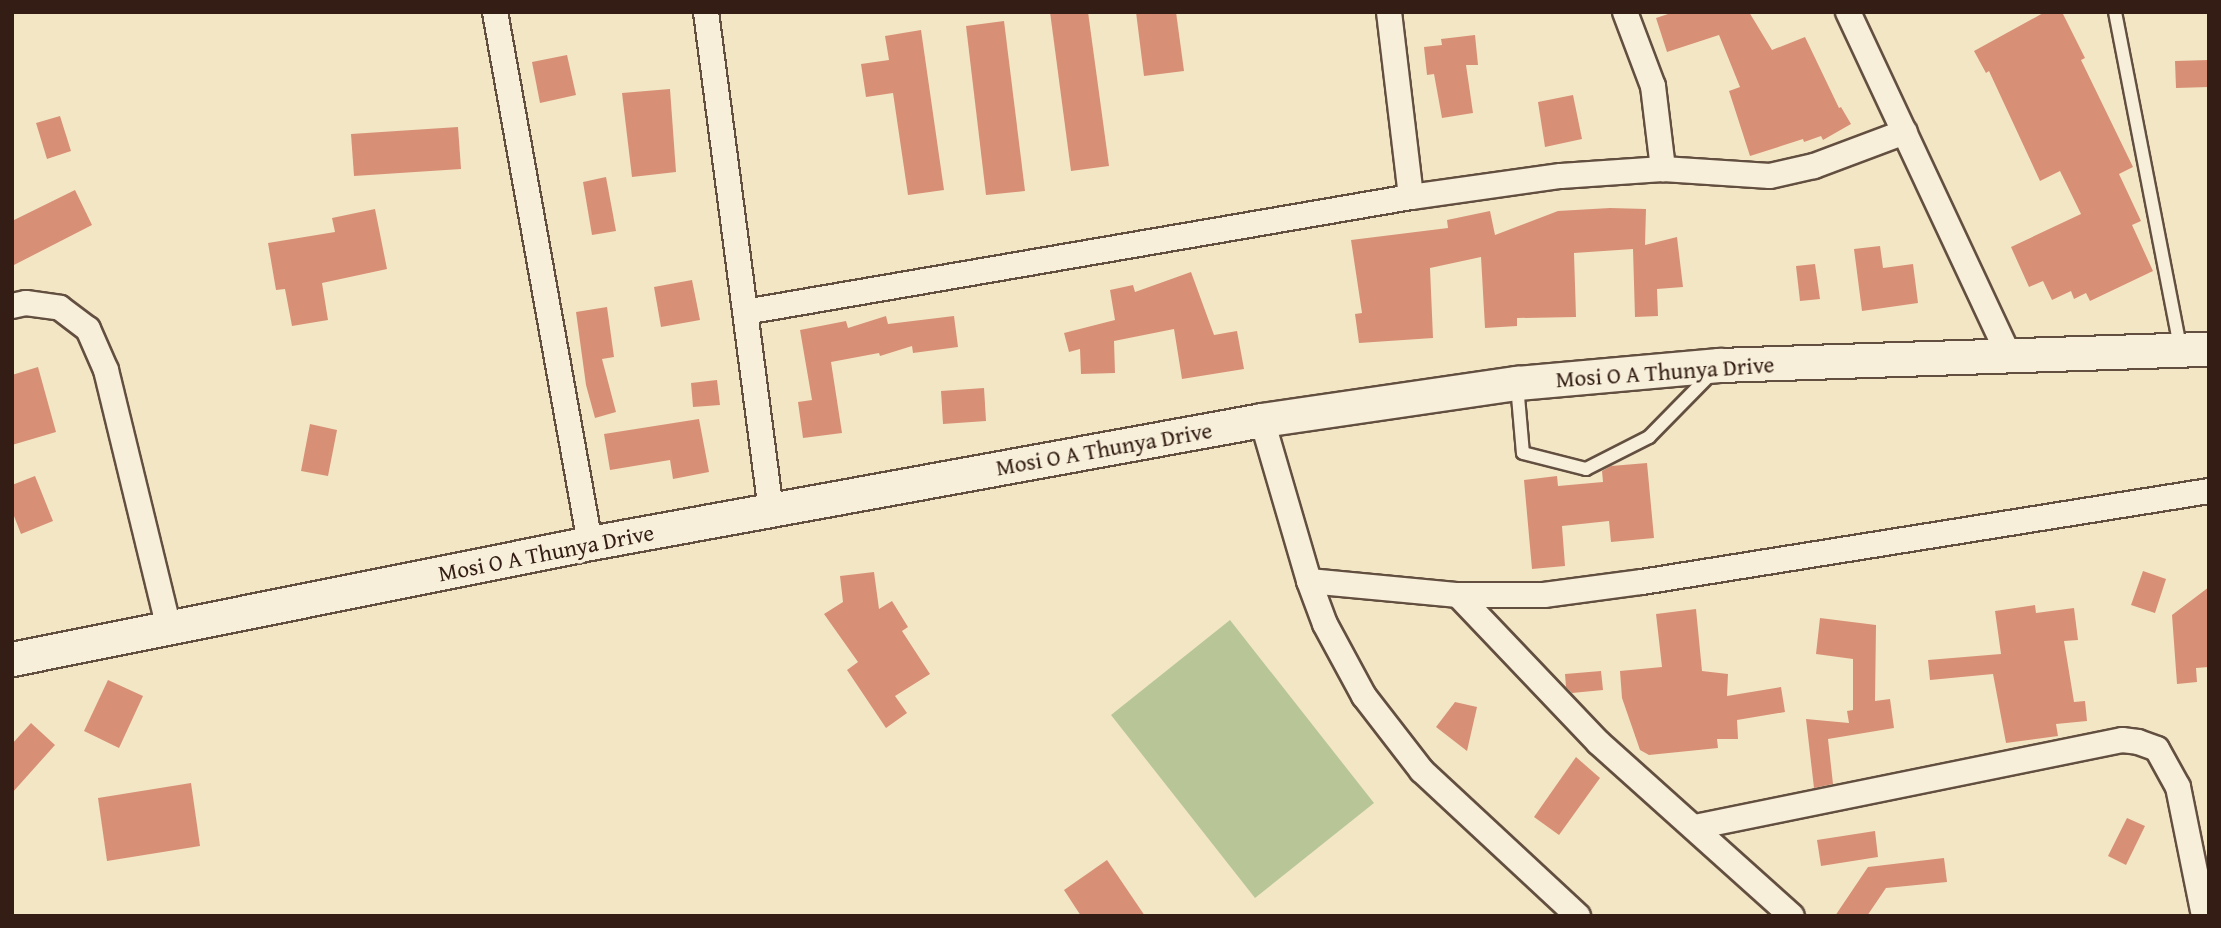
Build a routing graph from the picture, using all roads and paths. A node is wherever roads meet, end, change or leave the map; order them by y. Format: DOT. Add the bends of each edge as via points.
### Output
graph roads {
  1 [pos="495,12"];
  2 [pos="706,12"];
  3 [pos="1389,12"];
  4 [pos="1625,12"];
  5 [pos="1848,12"];
  6 [pos="2115,12"];
  7 [pos="1905,132"];
  8 [pos="1663,169"];
  9 [pos="1411,197"];
  10 [pos="12,306"];
  11 [pos="745,312"];
  12 [pos="2195,350"];
  13 [pos="2008,354"];
  14 [pos="1719,365"];
  15 [pos="1517,383"];
  16 [pos="1262,420"];
  17 [pos="2209,491"];
  18 [pos="771,511"];
  19 [pos="590,543"];
  20 [pos="1309,580"];
  21 [pos="1458,595"];
  22 [pos="169,628"];
  23 [pos="12,659"];
  24 [pos="1695,827"];
  25 [pos="1578,916"];
  26 [pos="1792,916"];
  27 [pos="2204,916"];
  1 -- 19 [label="street"];
  2 -- 11 [label="street"];
  3 -- 9 [label="street"];
  4 -- 8 [label="street" via="1653,86"];
  5 -- 7 [label="street"];
  6 -- 12 [label="lane"];
  7 -- 8 [label="street" via="1814,166 1770,176"];
  7 -- 13 [label="street"];
  8 -- 9 [label="street" via="1561,176"];
  9 -- 11 [label="street"];
  10 -- 22 [label="street" via="26,303 60,309 88,329 106,370"];
  11 -- 18 [label="street"];
  12 -- 13 [label="street, Mosi O A Thunya Drive"];
  13 -- 14 [label="street, Mosi O A Thunya Drive"];
  14 -- 15 [label="street, Mosi O A Thunya Drive"];
  14 -- 15 [label="lane" via="1649,437 1586,469 1523,453"];
  15 -- 16 [label="street, Mosi O A Thunya Drive"];
  16 -- 18 [label="street, Mosi O A Thunya Drive"];
  16 -- 20 [label="street"];
  17 -- 21 [label="street" via="1642,582 1544,594"];
  18 -- 19 [label="street, Mosi O A Thunya Drive"];
  19 -- 22 [label="street, Mosi O A Thunya Drive"];
  20 -- 21 [label="street"];
  20 -- 25 [label="street" via="1344,662 1390,733 1450,798"];
  21 -- 24 [label="street" via="1599,743"];
  22 -- 23 [label="street, Mosi O A Thunya Drive"];
  24 -- 26 [label="street"];
  24 -- 27 [label="street" via="2122,740 2138,742 2157,749 2178,787"];
}
